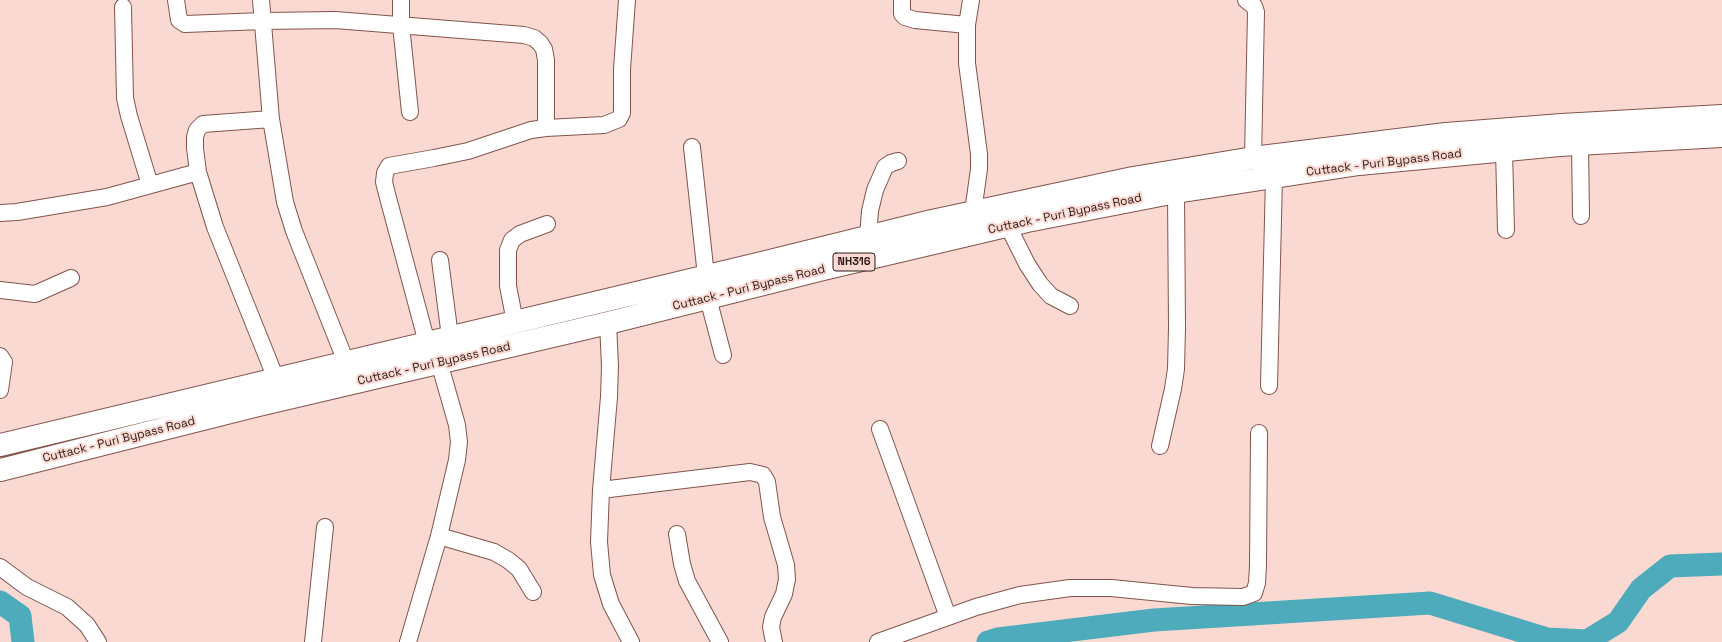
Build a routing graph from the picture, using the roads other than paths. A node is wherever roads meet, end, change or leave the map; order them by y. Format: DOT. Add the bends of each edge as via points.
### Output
graph roads {
  1 [pos="176,0"];
  2 [pos="261,0"];
  3 [pos="401,0"];
  4 [pos="627,0"];
  5 [pos="902,0"];
  6 [pos="971,0"];
  7 [pos="1246,0"];
  8 [pos="123,7"];
  9 [pos="263,21"];
  10 [pos="401,25"];
  11 [pos="967,25"];
  12 [pos="410,112"];
  13 [pos="1722,116"];
  14 [pos="271,119"];
  15 [pos="546,128"];
  16 [pos="1722,136"];
  17 [pos="1580,144"];
  18 [pos="692,147"];
  19 [pos="1504,150"];
  20 [pos="1253,158"];
  21 [pos="898,161"];
  22 [pos="198,172"];
  23 [pos="1274,177"];
  24 [pos="150,185"];
  25 [pos="1176,192"];
  26 [pos="973,212"];
  27 [pos="0,213"];
  28 [pos="1581,216"];
  29 [pos="547,224"];
  30 [pos="1008,226"];
  31 [pos="1506,230"];
  32 [pos="868,237"];
  33 [pos="440,260"];
  34 [pos="706,276"];
  35 [pos="71,278"];
  36 [pos="0,290"];
  37 [pos="708,298"];
  38 [pos="1070,306"];
  39 [pos="515,322"];
  40 [pos="608,323"];
  41 [pos="450,337"];
  42 [pos="427,343"];
  43 [pos="723,355"];
  44 [pos="0,356"];
  45 [pos="346,362"];
  46 [pos="439,362"];
  47 [pos="276,379"];
  48 [pos="1269,386"];
  49 [pos="0,390"];
  50 [pos="880,429"];
  51 [pos="1259,433"];
  52 [pos="0,445"];
  53 [pos="1160,446"];
  54 [pos="0,470"];
  55 [pos="601,490"];
  56 [pos="325,526"];
  57 [pos="677,534"];
  58 [pos="439,536"];
  59 [pos="0,567"];
  60 [pos="532,592"];
  61 [pos="948,617"];
  62 [pos="98,642"];
  63 [pos="312,642"];
  64 [pos="408,642"];
  65 [pos="631,642"];
  66 [pos="720,642"];
  67 [pos="774,642"];
  68 [pos="878,642"];
  1 -- 9 [label="street" via="179,20 185,24"];
  2 -- 9 [label="street"];
  3 -- 10 [label="street"];
  4 -- 15 [label="street" via="622,113 619,120 604,125"];
  5 -- 11 [label="street" via="902,14 905,17"];
  6 -- 11 [label="street"];
  7 -- 20 [label="street" via="1254,6 1256,12"];
  8 -- 24 [label="street" via="125,98 128,116"];
  9 -- 10 [label="street" via="335,20"];
  9 -- 14 [label="street"];
  10 -- 12 [label="street"];
  10 -- 15 [label="street" via="524,36 540,42 546,60"];
  11 -- 26 [label="street" via="967,63 979,154"];
  13 -- 20 [label="highway, Cuttack - Puri Bypass Road / NH316" via="1446,134"];
  14 -- 22 [label="street" via="204,124 195,136"];
  14 -- 45 [label="street" via="285,202"];
  15 -- 42 [label="street" via="510,136 468,151 389,166 384,173 387,194"];
  16 -- 17 [label="highway, Cuttack - Puri Bypass Road / NH316"];
  17 -- 19 [label="highway, Cuttack - Puri Bypass Road / NH316"];
  17 -- 28 [label="street"];
  18 -- 34 [label="street"];
  19 -- 23 [label="highway, Cuttack - Puri Bypass Road / NH316" via="1359,164"];
  19 -- 31 [label="street"];
  20 -- 26 [label="highway, Cuttack - Puri Bypass Road / NH316" via="1126,180"];
  21 -- 32 [label="street" via="886,167 875,190"];
  22 -- 24 [label="street"];
  22 -- 47 [label="street" via="215,227"];
  23 -- 25 [label="highway, Cuttack - Puri Bypass Road / NH316"];
  23 -- 48 [label="street"];
  24 -- 27 [label="street" via="76,203"];
  25 -- 30 [label="highway, Cuttack - Puri Bypass Road / NH316"];
  25 -- 53 [label="street" via="1176,369"];
  26 -- 32 [label="highway, Cuttack - Puri Bypass Road / NH316"];
  29 -- 39 [label="street" via="520,234 512,240 508,250 508,286"];
  30 -- 37 [label="highway, Cuttack - Puri Bypass Road / NH316"];
  30 -- 38 [label="street" via="1040,284 1050,296"];
  32 -- 34 [label="highway, Cuttack - Puri Bypass Road / NH316"];
  33 -- 41 [label="street"];
  34 -- 39 [label="highway, Cuttack - Puri Bypass Road / NH316"];
  35 -- 36 [label="street" via="35,294"];
  37 -- 40 [label="highway, Cuttack - Puri Bypass Road / NH316"];
  37 -- 43 [label="street"];
  39 -- 41 [label="highway, Cuttack - Puri Bypass Road / NH316"];
  40 -- 46 [label="highway, Cuttack - Puri Bypass Road / NH316"];
  40 -- 55 [label="street" via="610,366"];
  41 -- 42 [label="highway, Cuttack - Puri Bypass Road / NH316"];
  42 -- 45 [label="highway, Cuttack - Puri Bypass Road / NH316"];
  44 -- 49 [label="street" via="4,362"];
  45 -- 47 [label="highway, Cuttack - Puri Bypass Road / NH316"];
  46 -- 54 [label="highway, Cuttack - Puri Bypass Road / NH316"];
  46 -- 58 [label="street" via="457,425 459,442"];
  47 -- 52 [label="highway, Cuttack - Puri Bypass Road / NH316"];
  50 -- 61 [label="street"];
  51 -- 61 [label="street" via="1258,565 1254,593 1243,597 1192,596 1110,588 1070,588 1020,595"];
  55 -- 65 [label="street" via="599,542 602,575 611,604"];
  55 -- 67 [label="street" via="750,472 763,475 767,482 787,579 784,594 772,617"];
  56 -- 63 [label="street"];
  57 -- 66 [label="street" via="687,581"];
  58 -- 60 [label="street" via="494,552 508,560 519,569"];
  58 -- 64 [label="street"];
  59 -- 62 [label="street" via="27,587 68,607 87,625"];
  61 -- 68 [label="street"];
}
